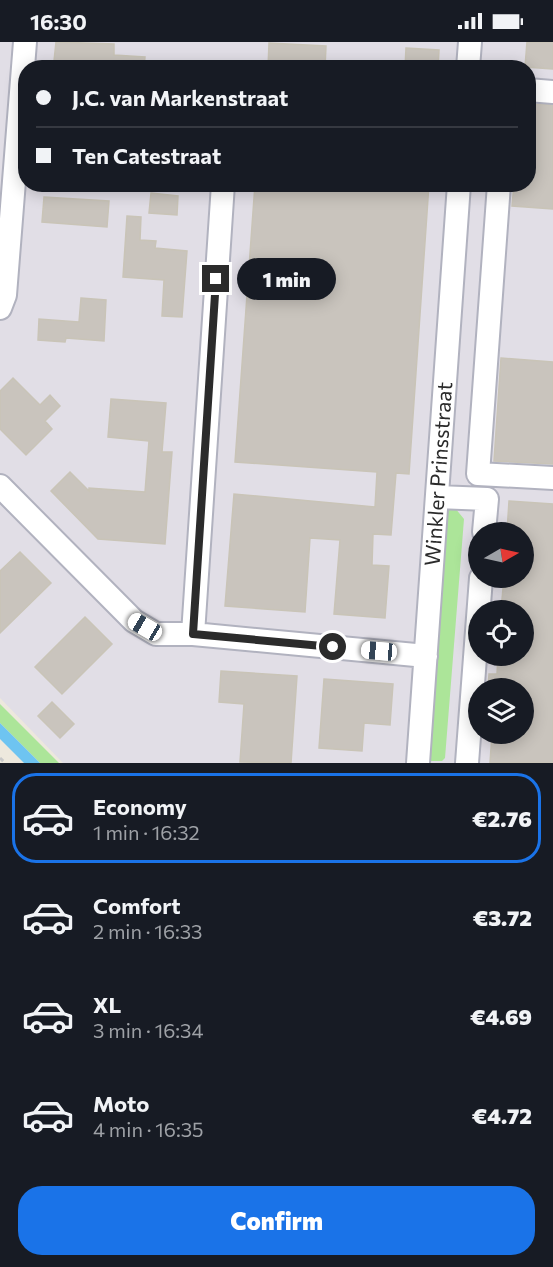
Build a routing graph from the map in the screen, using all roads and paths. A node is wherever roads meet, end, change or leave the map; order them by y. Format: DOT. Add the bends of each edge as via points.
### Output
graph roads {
  1 [pos="25,42"];
  2 [pos="470,42"];
  3 [pos="24,60"];
  4 [pos="469,60"];
  5 [pos="536,91"];
  6 [pos="553,92"];
  7 [pos="18,161"];
  8 [pos="222,192"];
  9 [pos="459,192"];
  10 [pos="499,192"];
  11 [pos="453,282"];
  12 [pos="492,284"];
  13 [pos="0,308"];
  14 [pos="440,459"];
  15 [pos="478,462"];
  16 [pos="553,478"];
  17 [pos="0,486"];
  18 [pos="437,497"];
  19 [pos="485,522"];
  20 [pos="480,588"];
  21 [pos="193,634"];
  22 [pos="426,656"];
  23 [pos="418,763"];
  24 [pos="467,763"];
  1 -- 3 [label="street"];
  2 -- 4 [label="street"];
  5 -- 6 [label="street"];
  7 -- 13 [label="street" via="5,295"];
  8 -- 21 [label="street"];
  9 -- 11 [label="street, Winkler Prinsstraat"];
  10 -- 12 [label="street"];
  11 -- 12 [label="street"];
  11 -- 14 [label="street, Winkler Prinsstraat"];
  12 -- 15 [label="street"];
  14 -- 15 [label="street"];
  14 -- 18 [label="street, Winkler Prinsstraat"];
  15 -- 16 [label="street" via="478,474"];
  17 -- 21 [label="street" via="134,621 156,634"];
  18 -- 19 [label="street" via="487,500"];
  18 -- 22 [label="street, Winkler Prinsstraat"];
  20 -- 24 [label="street"];
  21 -- 22 [label="street"];
  22 -- 23 [label="street, Winkler Prinsstraat"];
}
